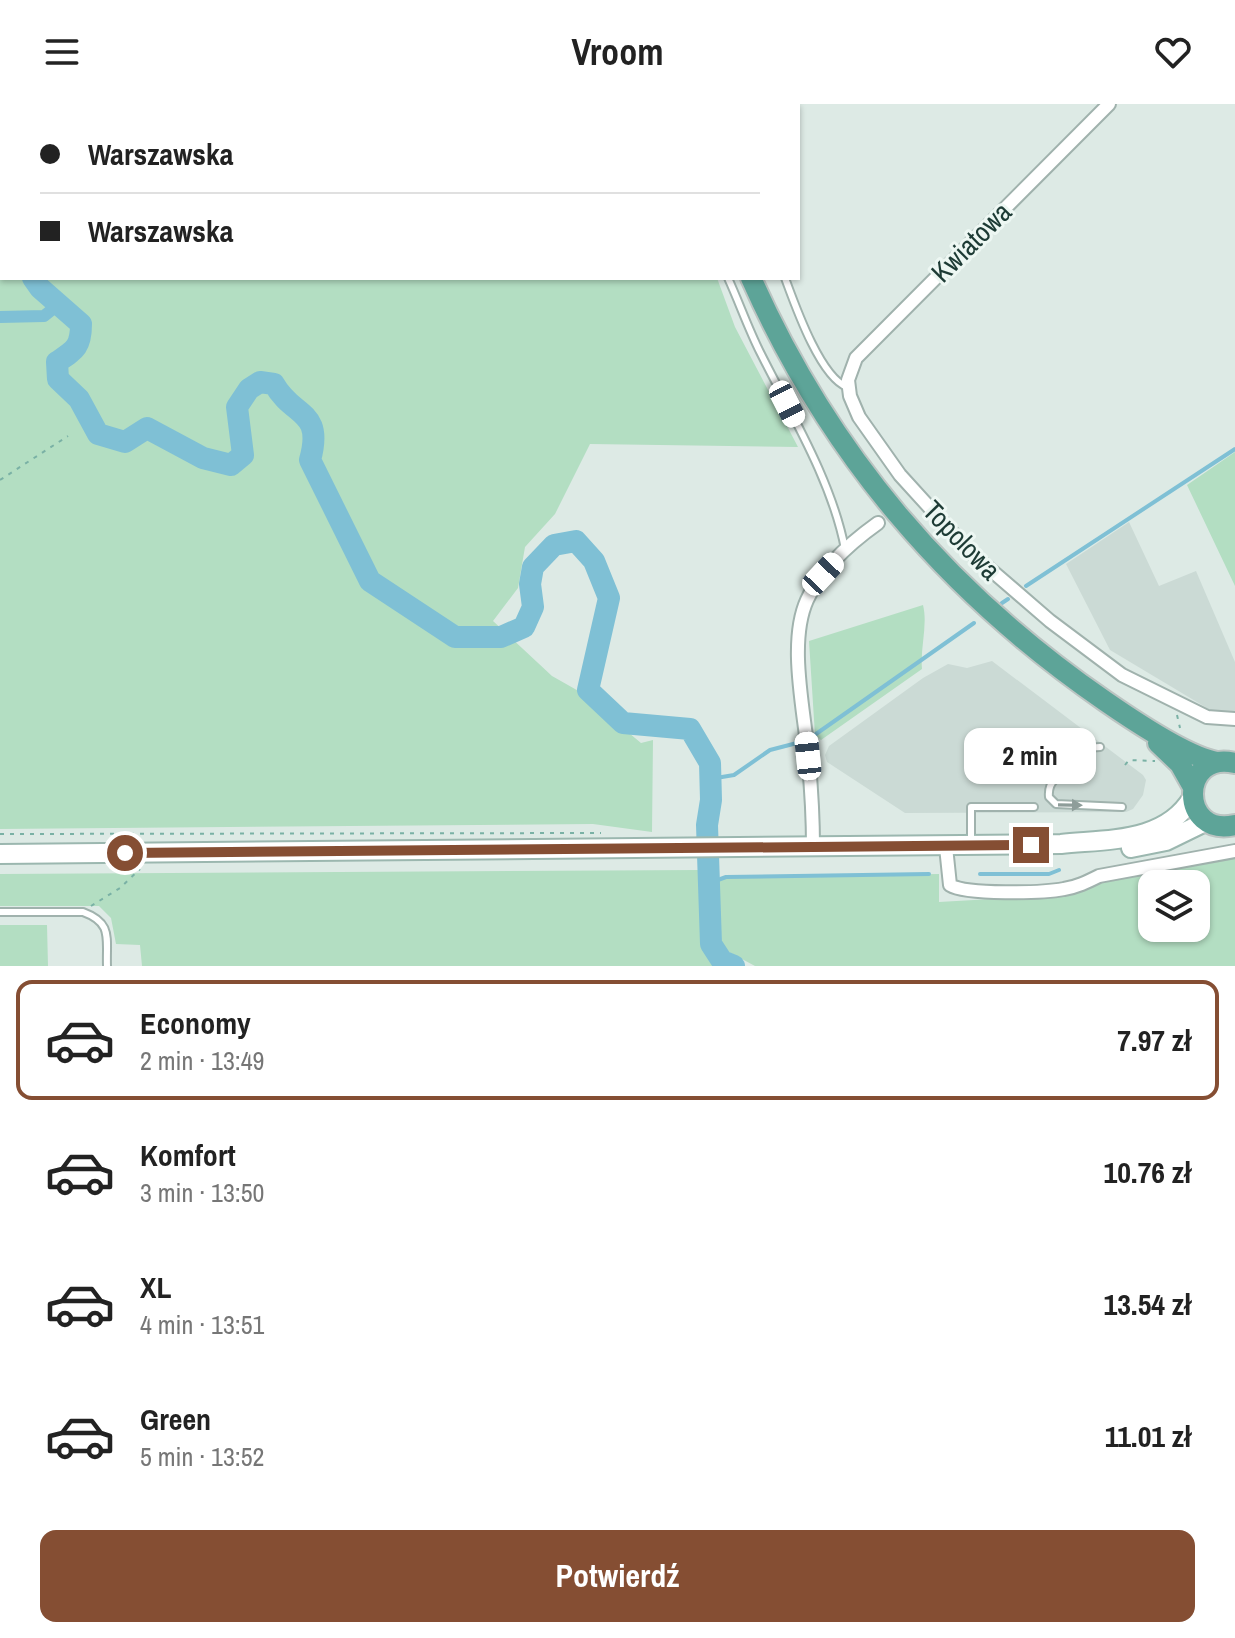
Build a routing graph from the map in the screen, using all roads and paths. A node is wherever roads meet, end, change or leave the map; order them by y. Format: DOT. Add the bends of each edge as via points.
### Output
graph roads {
  1 [pos="1109,104"];
  2 [pos="729,280"];
  3 [pos="752,280"];
  4 [pos="786,280"];
  5 [pos="848,387"];
  6 [pos="68,436"];
  7 [pos="0,480"];
  8 [pos="878,523"];
  9 [pos="845,550"];
  10 [pos="1177,702"];
  11 [pos="1125,715"];
  12 [pos="1231,722"];
  13 [pos="1183,737"];
  14 [pos="1100,747"];
  15 [pos="1162,759"];
  16 [pos="1228,760"];
  17 [pos="1125,765"];
  18 [pos="1193,793"];
  19 [pos="1034,807"];
  20 [pos="1122,807"];
  21 [pos="1207,821"];
  22 [pos="1235,825"];
  23 [pos="0,834"];
  24 [pos="1061,844"];
  25 [pos="971,846"];
  26 [pos="813,847"];
  27 [pos="946,847"];
  28 [pos="614,849"];
  29 [pos="1235,851"];
  30 [pos="156,853"];
  31 [pos="0,854"];
  32 [pos="0,912"];
  33 [pos="83,912"];
  34 [pos="107,966"];
  1 -- 5 [label="street, Kwiatowa" via="859,354 850,368"];
  2 -- 9 [label="lane" via="816,460"];
  3 -- 11 [label="main road" via="825,416 897,516 1004,624"];
  4 -- 5 [label="lane, Topolowa" via="833,377"];
  5 -- 10 [label="street, Topolowa" via="855,410 885,456 970,552 1106,664"];
  6 -- 7 [label="path"];
  8 -- 9 [label="street"];
  9 -- 26 [label="street" via="807,599 799,632"];
  10 -- 12 [label="street, Topolowa"];
  10 -- 13 [label="path"];
  11 -- 16 [label="main road" via="1190,753"];
  11 -- 18 [label="main road" via="1180,764"];
  14 -- 20 [label="lane, one-way" via="1086,748 1076,767 1062,771 1048,790 1049,797 1056,804"];
  15 -- 17 [label="path" via="1129,760"];
  16 -- 18 [label="main road" via="1201,771"];
  18 -- 21 [label="main road" via="1197,811"];
  18 -- 24 [label="main road" via="1177,818 1149,832"];
  19 -- 25 [label="lane" via="971,807"];
  21 -- 22 [label="main road"];
  21 -- 24 [label="main road" via="1143,847 1112,850"];
  23 -- 28 [label="path" via="598,831 607,835"];
  24 -- 25 [label="main road"];
  25 -- 27 [label="main road"];
  26 -- 27 [label="main road"];
  26 -- 28 [label="main road"];
  27 -- 29 [label="street" via="950,885 968,892 1060,890 1099,876"];
  28 -- 30 [label="main road"];
  30 -- 31 [label="main road"];
  30 -- 33 [label="path" via="120,888"];
  32 -- 33 [label="lane"];
  33 -- 34 [label="lane" via="101,920"];
}
